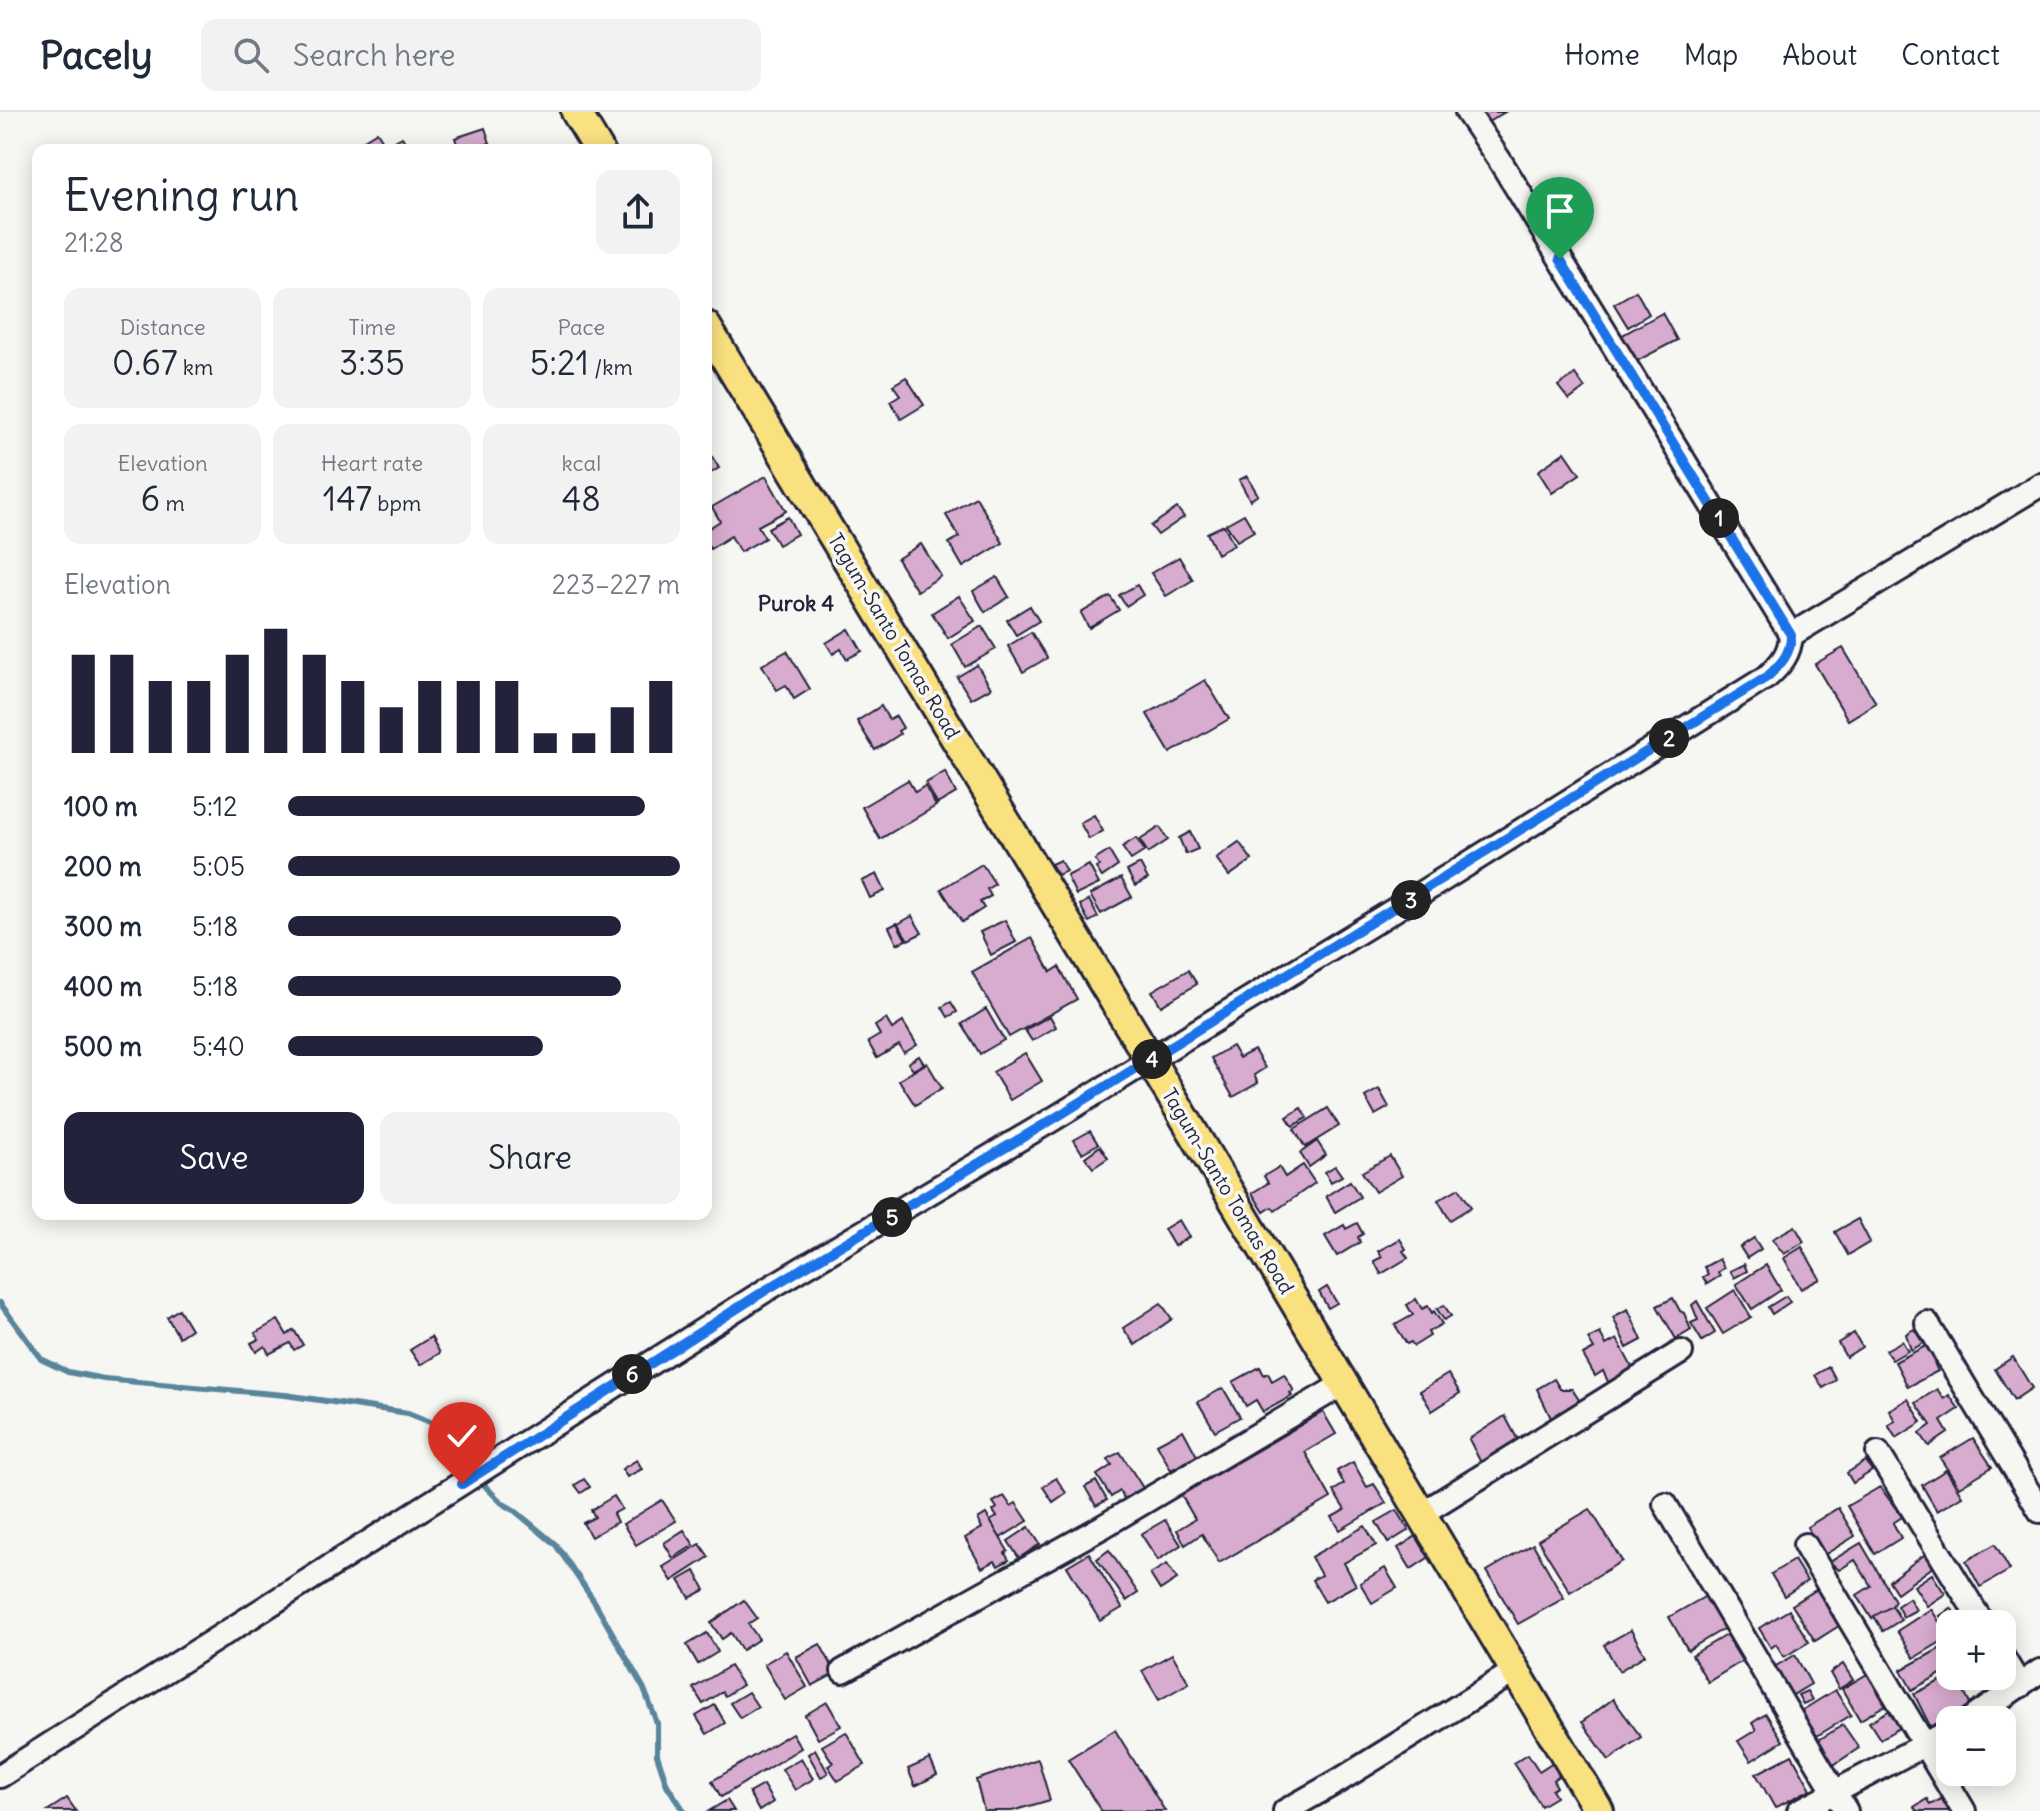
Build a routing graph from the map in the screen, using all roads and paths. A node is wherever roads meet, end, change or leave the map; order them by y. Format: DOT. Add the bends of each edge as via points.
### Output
graph roads {
  1 [pos="576,112"];
  2 [pos="1467,112"];
  3 [pos="595,144"];
  4 [pos="712,336"];
  5 [pos="2040,485"];
  6 [pos="1791,635"];
  7 [pos="1150,1060"];
  8 [pos="1927,1323"];
  9 [pos="1681,1352"];
  10 [pos="1343,1384"];
  11 [pos="1878,1453"];
  12 [pos="1665,1504"];
  13 [pos="2040,1511"];
  14 [pos="1421,1514"];
  15 [pos="1805,1545"];
  16 [pos="1974,1610"];
  17 [pos="843,1671"];
  18 [pos="1515,1671"];
  19 [pos="2040,1671"];
  20 [pos="2016,1679"];
  21 [pos="2020,1686"];
  22 [pos="1991,1706"];
  23 [pos="1936,1738"];
  24 [pos="1925,1744"];
  25 [pos="0,1776"];
  26 [pos="1840,1801"];
  27 [pos="1285,1811"];
  28 [pos="1599,1811"];
  29 [pos="1799,1811"];
  30 [pos="1964,1811"];
  1 -- 3 [label="main road"];
  2 -- 6 [label="street"];
  4 -- 7 [label="main road, Tagum-Santo Tomas Road"];
  5 -- 6 [label="street"];
  6 -- 7 [label="street" via="1791,648 1767,677"];
  7 -- 10 [label="main road, Tagum-Santo Tomas Road"];
  7 -- 25 [label="street" via="766,1290"];
  8 -- 13 [label="street"];
  9 -- 14 [label="street"];
  10 -- 14 [label="main road, Tagum-Santo Tomas Road"];
  10 -- 17 [label="street" via="1102,1527"];
  11 -- 16 [label="street"];
  12 -- 26 [label="street"];
  14 -- 18 [label="main road, Tagum-Santo Tomas Road"];
  15 -- 24 [label="street"];
  18 -- 27 [label="street"];
  18 -- 28 [label="main road, Tagum-Santo Tomas Road"];
  19 -- 21 [label="street"];
  20 -- 21 [label="street"];
  21 -- 22 [label="street"];
  23 -- 24 [label="street"];
  24 -- 26 [label="street"];
  24 -- 30 [label="street"];
  26 -- 29 [label="street"];
}
